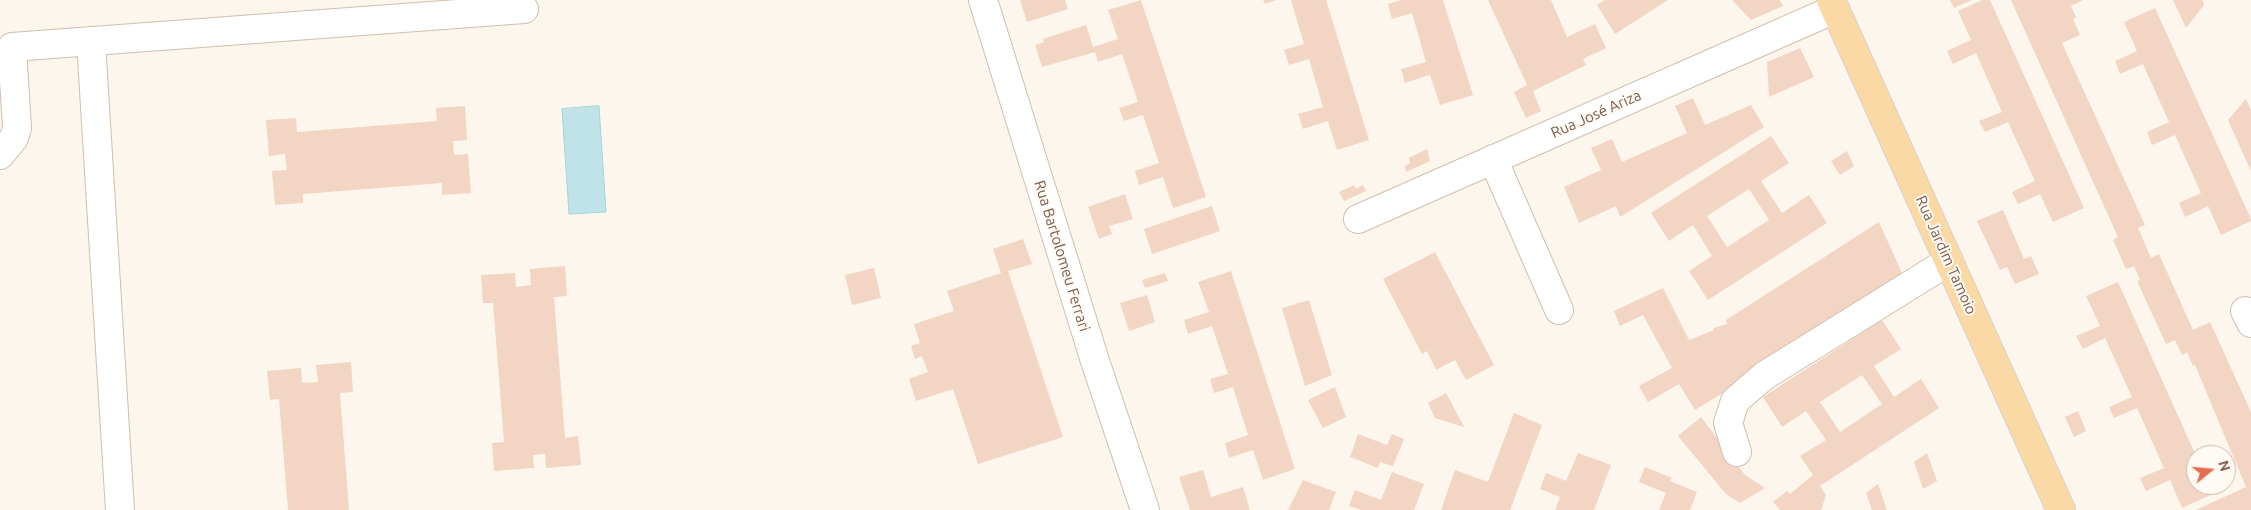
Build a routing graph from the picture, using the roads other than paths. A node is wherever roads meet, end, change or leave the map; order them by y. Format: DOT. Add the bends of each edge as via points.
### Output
graph roads {
  1 [pos="983,0"];
  2 [pos="1833,5"];
  3 [pos="524,9"];
  4 [pos="91,42"];
  5 [pos="6,47"];
  6 [pos="0,155"];
  7 [pos="1494,159"];
  8 [pos="1358,219"];
  9 [pos="1949,261"];
  10 [pos="1559,310"];
  11 [pos="1737,452"];
  12 [pos="120,510"];
  13 [pos="1145,510"];
  14 [pos="2061,510"];
  1 -- 13 [label="street, Rua Bartolomeu Ferrari" via="1095,361"];
  2 -- 7 [label="street, Rua José Ariza"];
  2 -- 9 [label="main road, Rua Jardim Tamoio"];
  3 -- 4 [label="street"];
  4 -- 5 [label="street"];
  4 -- 12 [label="street"];
  5 -- 6 [label="street" via="17,128 10,144"];
  7 -- 8 [label="street, Rua José Ariza"];
  7 -- 10 [label="street"];
  9 -- 11 [label="street" via="1764,376 1735,401 1728,423"];
  9 -- 14 [label="main road, Rua Jardim Tamoio"];
}
